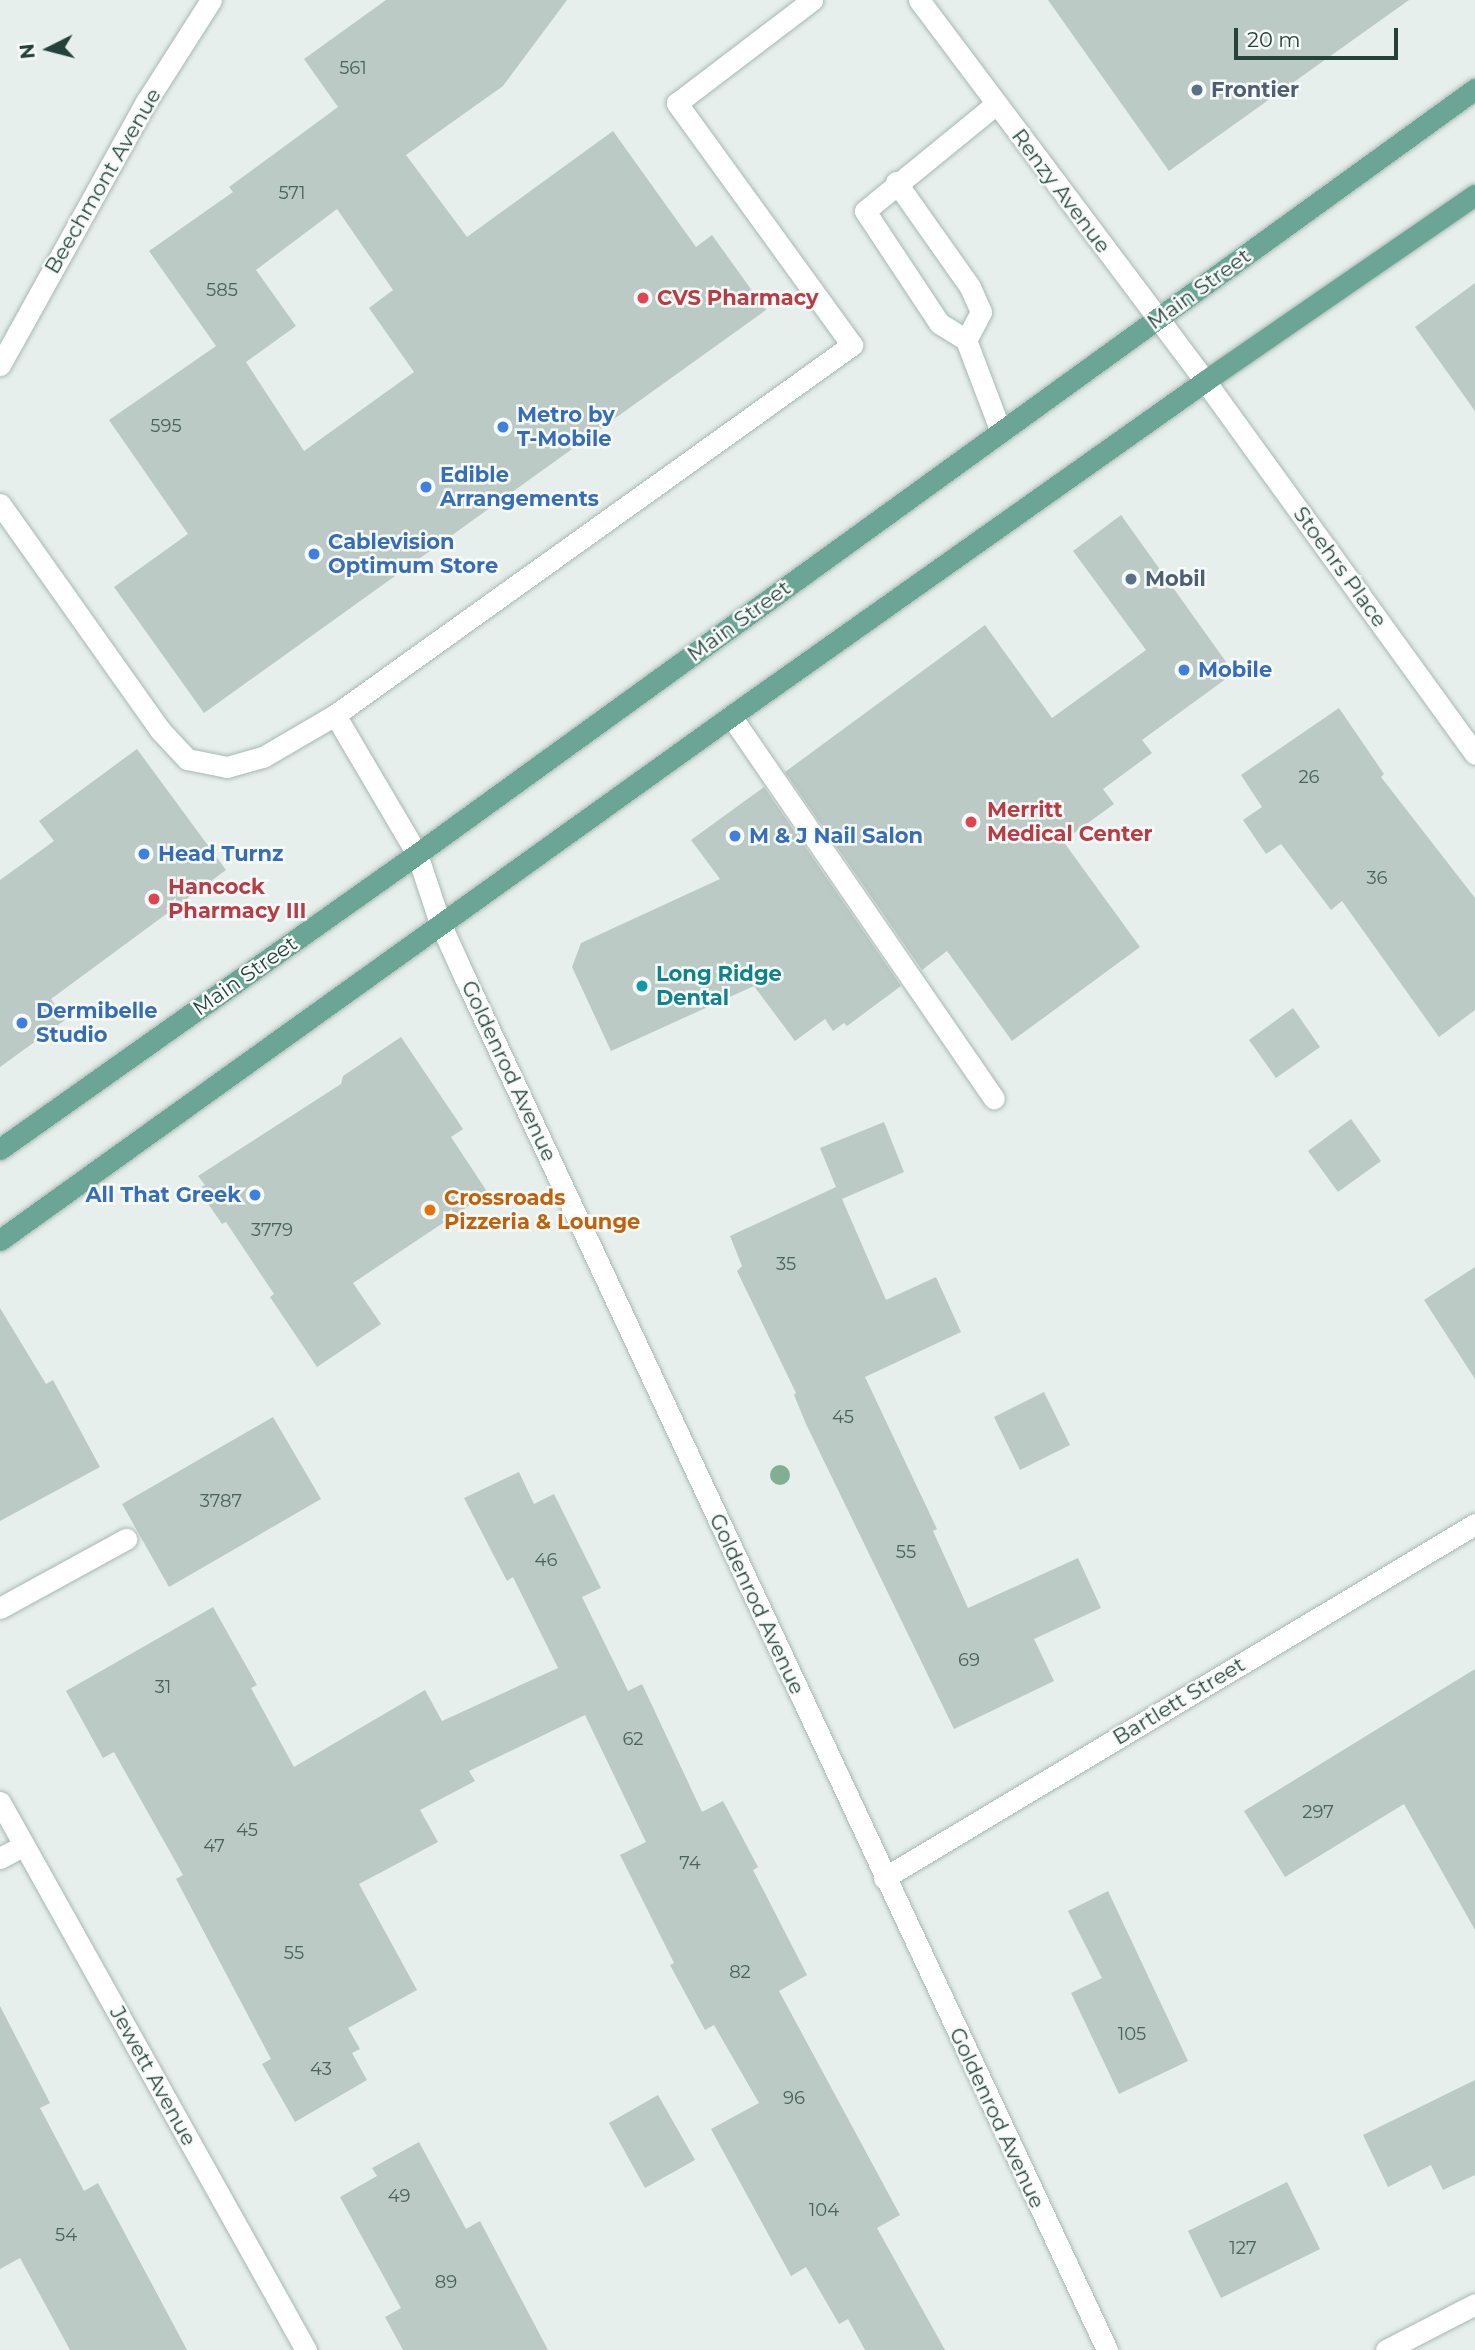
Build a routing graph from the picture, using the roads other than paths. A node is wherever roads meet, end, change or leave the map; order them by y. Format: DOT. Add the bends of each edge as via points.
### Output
graph roads {
  1 [pos="211,0"];
  2 [pos="813,0"];
  3 [pos="919,0"];
  4 [pos="1475,89"];
  5 [pos="996,104"];
  6 [pos="896,183"];
  7 [pos="1475,195"];
  8 [pos="1159,318"];
  9 [pos="966,340"];
  10 [pos="0,365"];
  11 [pos="1205,381"];
  12 [pos="1001,432"];
  13 [pos="0,504"];
  14 [pos="335,715"];
  15 [pos="731,716"];
  16 [pos="1475,754"];
  17 [pos="417,854"];
  18 [pos="440,923"];
  19 [pos="995,1098"];
  20 [pos="0,1149"];
  21 [pos="0,1240"];
  22 [pos="1475,1524"];
  23 [pos="125,1539"];
  24 [pos="0,1608"];
  25 [pos="0,1802"];
  26 [pos="24,1846"];
  27 [pos="0,1858"];
  28 [pos="884,1878"];
  29 [pos="1475,2304"];
  30 [pos="306,2350"];
  31 [pos="1107,2350"];
  32 [pos="1386,2350"];
  1 -- 10 [label="street, Beechmont Avenue" via="146,103"];
  2 -- 14 [label="street" via="677,103 852,345"];
  3 -- 5 [label="street, Renzy Avenue"];
  4 -- 8 [label="main road, Main Street"];
  5 -- 6 [label="street"];
  5 -- 8 [label="street, Renzy Avenue"];
  6 -- 9 [label="street" via="970,287 981,312"];
  6 -- 9 [label="street" via="865,211 939,323"];
  7 -- 11 [label="main road"];
  8 -- 11 [label="street, Renzy Avenue"];
  8 -- 12 [label="main road, Main Street"];
  9 -- 12 [label="street"];
  11 -- 15 [label="main road"];
  11 -- 16 [label="street, Stoehrs Place"];
  12 -- 17 [label="main road, Main Street"];
  13 -- 14 [label="street" via="159,730 187,759 227,767 263,757"];
  14 -- 17 [label="street, Goldenrod Avenue"];
  15 -- 18 [label="main road"];
  15 -- 19 [label="street"];
  17 -- 18 [label="street, Goldenrod Avenue"];
  17 -- 20 [label="main road, Main Street"];
  18 -- 21 [label="main road"];
  18 -- 28 [label="street, Goldenrod Avenue"];
  22 -- 28 [label="street, Bartlett Street"];
  23 -- 24 [label="street"];
  25 -- 26 [label="street, Jewett Avenue"];
  26 -- 27 [label="street"];
  26 -- 30 [label="street, Jewett Avenue"];
  28 -- 31 [label="street, Goldenrod Avenue"];
  29 -- 32 [label="street"];
}
